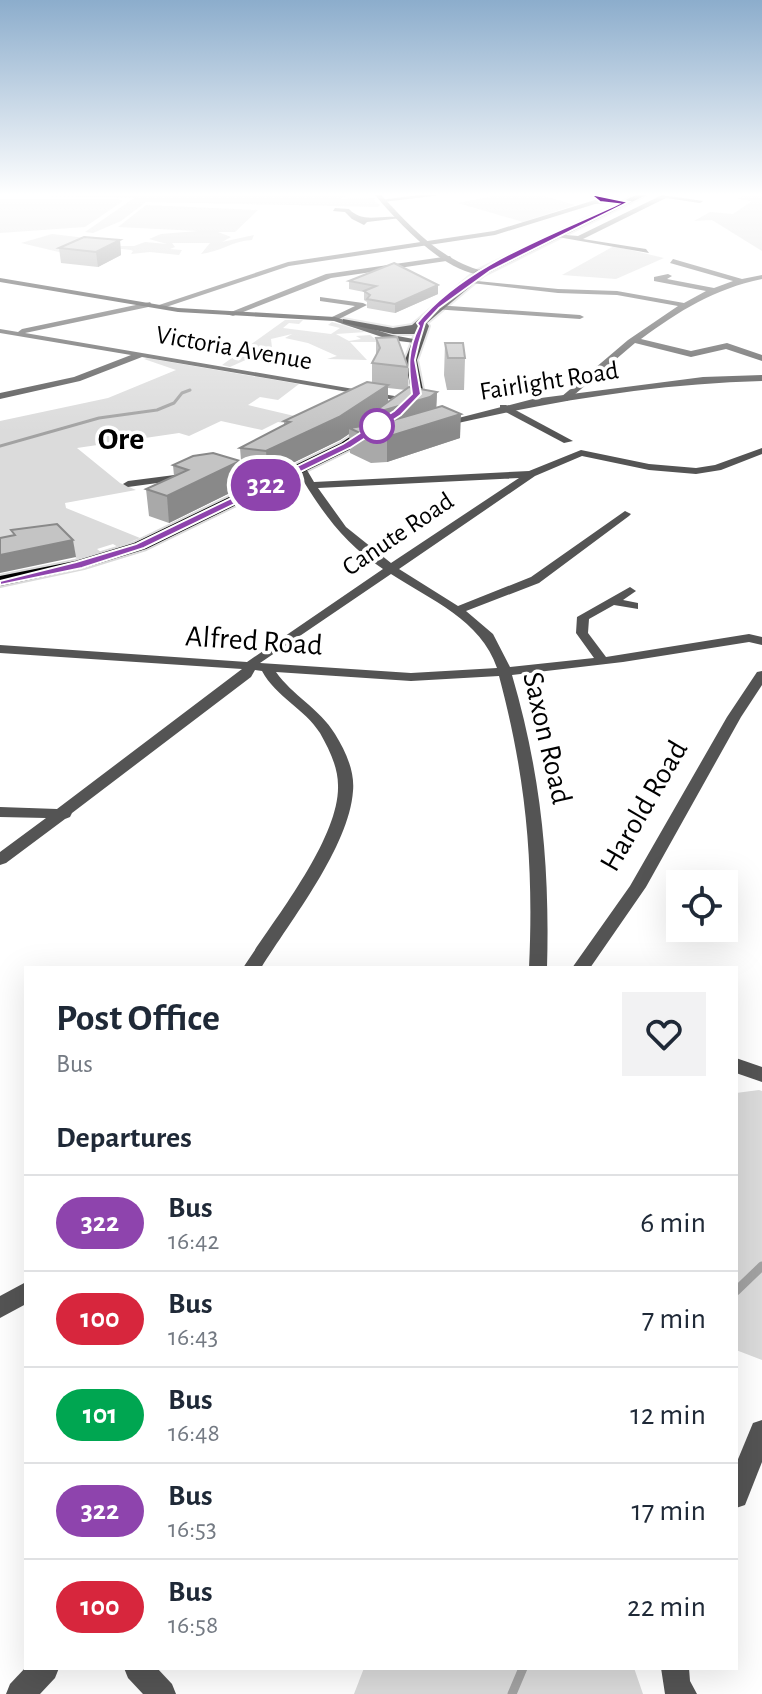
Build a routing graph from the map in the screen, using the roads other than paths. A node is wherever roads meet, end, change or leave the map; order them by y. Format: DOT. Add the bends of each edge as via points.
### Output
graph roads {
  1 [pos="255,274"];
  2 [pos="342,274"];
  3 [pos="478,274"];
  4 [pos="718,274"];
  5 [pos="668,276"];
  6 [pos="762,277"];
  7 [pos="0,280"];
  8 [pos="739,280"];
  9 [pos="467,282"];
  10 [pos="762,287"];
  11 [pos="716,291"];
  12 [pos="323,299"];
  13 [pos="155,305"];
  14 [pos="688,306"];
  15 [pos="436,307"];
  16 [pos="230,314"];
  17 [pos="580,317"];
  18 [pos="341,320"];
  19 [pos="379,332"];
  20 [pos="13,333"];
  21 [pos="415,333"];
  22 [pos="0,334"];
  23 [pos="637,341"];
  24 [pos="677,353"];
  25 [pos="142,354"];
  26 [pos="409,358"];
  27 [pos="762,358"];
  28 [pos="664,361"];
  29 [pos="762,378"];
  30 [pos="0,396"];
  31 [pos="564,399"];
  32 [pos="413,400"];
  33 [pos="503,407"];
  34 [pos="432,426"];
  35 [pos="568,441"];
  36 [pos="370,445"];
  37 [pos="346,446"];
  38 [pos="762,451"];
  39 [pos="300,467"];
  40 [pos="531,474"];
  41 [pos="128,484"];
  42 [pos="311,485"];
  43 [pos="262,487"];
  44 [pos="625,514"];
  45 [pos="389,569"];
  46 [pos="0,581"];
  47 [pos="630,591"];
  48 [pos="614,601"];
  49 [pos="634,606"];
  50 [pos="458,610"];
  51 [pos="762,641"];
  52 [pos="0,649"];
  53 [pos="603,661"];
  54 [pos="250,668"];
  55 [pos="268,669"];
  56 [pos="505,672"];
  57 [pos="762,675"];
  58 [pos="0,812"];
  59 [pos="65,814"];
  60 [pos="0,860"];
  61 [pos="253,966"];
  62 [pos="538,966"];
  63 [pos="582,966"];
  64 [pos="738,1066"];
  65 [pos="762,1075"];
  66 [pos="24,1293"];
  67 [pos="0,1308"];
  68 [pos="762,1431"];
  69 [pos="738,1491"];
  70 [pos="43,1670"];
  71 [pos="140,1670"];
  72 [pos="675,1670"];
  73 [pos="20,1694"];
  74 [pos="162,1694"];
  75 [pos="683,1694"];
  1 -- 13 [label="street"];
  2 -- 16 [label="street"];
  3 -- 9 [label="highway"];
  4 -- 8 [label="street"];
  5 -- 11 [label="street" via="657,279"];
  6 -- 8 [label="street"];
  7 -- 13 [label="main road"];
  8 -- 10 [label="street"];
  8 -- 11 [label="street"];
  9 -- 14 [label="street" via="617,293"];
  9 -- 15 [label="highway"];
  11 -- 14 [label="street"];
  12 -- 18 [label="street" via="363,305"];
  13 -- 16 [label="main road"];
  13 -- 20 [label="street"];
  14 -- 23 [label="street"];
  15 -- 17 [label="street"];
  15 -- 21 [label="highway"];
  16 -- 18 [label="main road"];
  18 -- 19 [label="main road"];
  18 -- 21 [label="highway"];
  19 -- 21 [label="main road"];
  19 -- 26 [label="highway"];
  20 -- 22 [label="street, Victoria Avenue"];
  20 -- 25 [label="street, Victoria Avenue"];
  21 -- 26 [label="highway"];
  23 -- 24 [label="street"];
  23 -- 31 [label="street"];
  24 -- 27 [label="street" via="727,346"];
  24 -- 28 [label="street"];
  25 -- 30 [label="street" via="77,379"];
  25 -- 32 [label="street, Victoria Avenue"];
  26 -- 32 [label="highway" via="417,390"];
  29 -- 31 [label="street, Fairlight Road" via="703,380"];
  31 -- 33 [label="street, Fairlight Road"];
  32 -- 37 [label="highway"];
  33 -- 34 [label="street, Fairlight Road"];
  33 -- 35 [label="street"];
  36 -- 37 [label="street"];
  37 -- 39 [label="highway"];
  38 -- 40 [label="street, Canute Road" via="696,471 581,453"];
  39 -- 42 [label="street, Saxon Road"];
  39 -- 43 [label="highway"];
  40 -- 42 [label="street"];
  40 -- 45 [label="street, Canute Road"];
  41 -- 43 [label="street" via="215,473"];
  42 -- 45 [label="street, Saxon Road" via="347,535"];
  43 -- 46 [label="highway" via="114,556"];
  44 -- 50 [label="street" via="535,580"];
  45 -- 50 [label="street, Saxon Road"];
  45 -- 54 [label="street, Canute Road"];
  47 -- 48 [label="street"];
  48 -- 49 [label="street"];
  48 -- 53 [label="street" via="583,617 582,633"];
  50 -- 56 [label="street, Saxon Road" via="487,634"];
  51 -- 53 [label="street" via="749,638"];
  52 -- 54 [label="street, Alfred Road"];
  53 -- 56 [label="street"];
  54 -- 55 [label="street, Alfred Road"];
  54 -- 59 [label="street, Canute Road"];
  55 -- 56 [label="street, Alfred Road" via="411,677"];
  55 -- 61 [label="street" via="326,731 346,789 341,817 327,844"];
  56 -- 62 [label="street, Saxon Road" via="530,760 539,833"];
  57 -- 63 [label="street, Harold Road" via="638,887"];
  58 -- 59 [label="street"];
  59 -- 60 [label="street, Canute Road"];
  64 -- 65 [label="street"];
  66 -- 67 [label="street"];
  68 -- 69 [label="street"];
  70 -- 73 [label="street"];
  71 -- 74 [label="street"];
  72 -- 75 [label="street" via="676,1687"];
}
